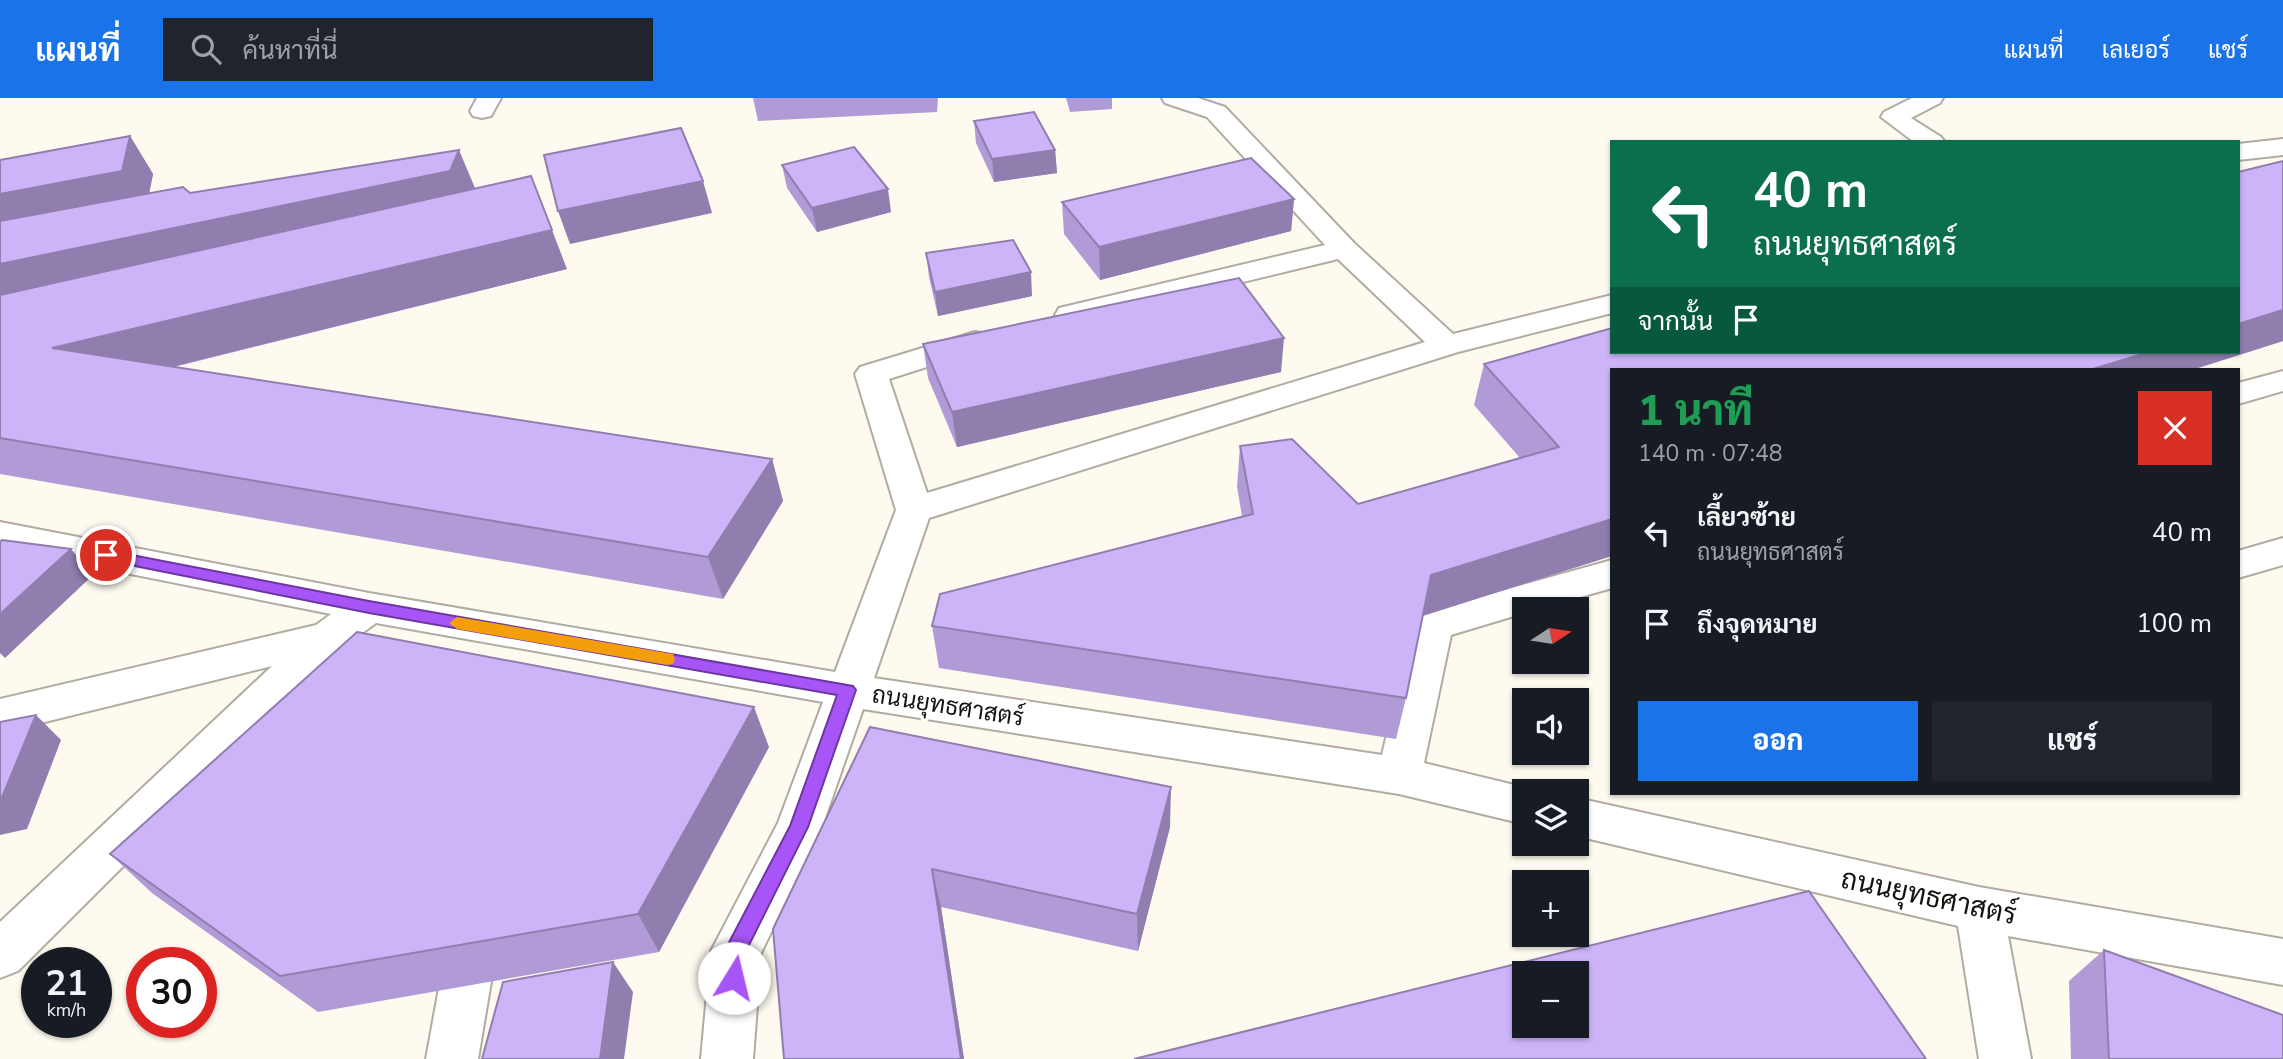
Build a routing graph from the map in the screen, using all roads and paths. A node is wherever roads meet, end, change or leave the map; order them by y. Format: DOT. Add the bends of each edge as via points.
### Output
graph roads {
  1 [pos="1174,98"];
  2 [pos="1931,98"];
  3 [pos="1929,140"];
  4 [pos="2283,146"];
  5 [pos="2240,152"];
  6 [pos="1343,249"];
  7 [pos="1610,304"];
  8 [pos="1040,322"];
  9 [pos="1000,333"];
  10 [pos="1447,345"];
  11 [pos="2283,381"];
  12 [pos="2240,393"];
  13 [pos="914,510"];
  14 [pos="0,535"];
  15 [pos="2283,551"];
  16 [pos="2240,564"];
  17 [pos="1610,574"];
  18 [pos="369,607"];
  19 [pos="328,636"];
  20 [pos="847,690"];
  21 [pos="0,716"];
  22 [pos="1399,776"];
  23 [pos="1512,802"];
  24 [pos="1589,820"];
  25 [pos="1979,909"];
  26 [pos="475,928"];
  27 [pos="0,955"];
  28 [pos="2283,962"];
  29 [pos="452,1059"];
  30 [pos="727,1059"];
  31 [pos="2005,1059"];
  1 -- 6 [label="street" via="1216,112"];
  2 -- 3 [label="street" via="1893,117"];
  4 -- 5 [label="street"];
  6 -- 8 [label="street"];
  6 -- 10 [label="street"];
  7 -- 10 [label="street"];
  9 -- 13 [label="street" via="871,374"];
  10 -- 13 [label="street"];
  11 -- 12 [label="street"];
  13 -- 20 [label="street"];
  14 -- 18 [label="street, ถนนยุทธศาสตร์"];
  15 -- 16 [label="street"];
  17 -- 22 [label="street" via="1433,625"];
  18 -- 19 [label="street"];
  18 -- 20 [label="street, ถนนยุทธศาสตร์"];
  19 -- 21 [label="street"];
  19 -- 27 [label="street"];
  20 -- 22 [label="street, ถนนยุทธศาสตร์"];
  20 -- 30 [label="street" via="799,827 736,950"];
  22 -- 23 [label="street, ถนนยุทธศาสตร์"];
  24 -- 25 [label="street, ถนนยุทธศาสตร์"];
  25 -- 28 [label="street, ถนนยุทธศาสตร์"];
  25 -- 31 [label="street"];
  26 -- 29 [label="street"];
}
